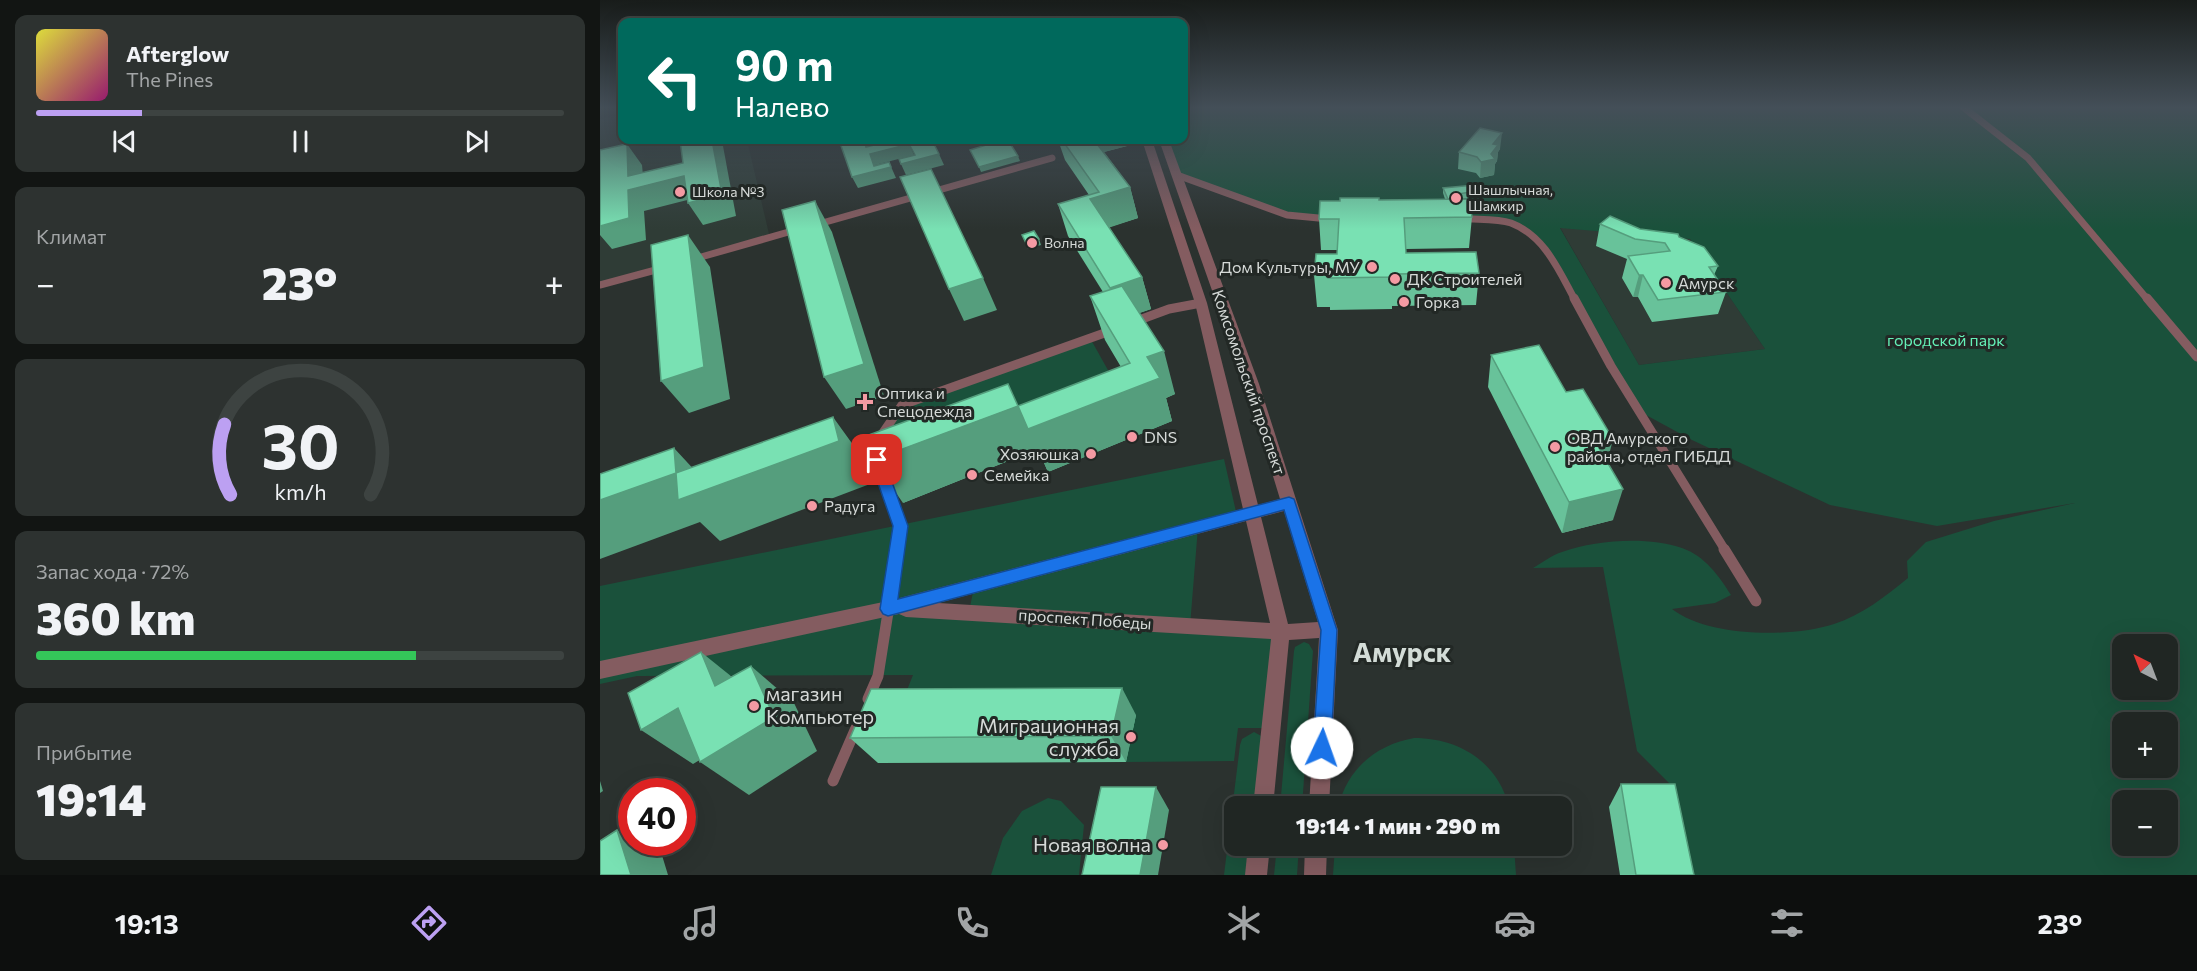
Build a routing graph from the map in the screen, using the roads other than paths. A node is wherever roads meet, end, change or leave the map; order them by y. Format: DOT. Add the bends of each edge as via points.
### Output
graph roads {
  1 [pos="1150,148"];
  2 [pos="1167,148"];
  3 [pos="2015,148"];
  4 [pos="1052,158"];
  5 [pos="1177,175"];
  6 [pos="1447,218"];
  7 [pos="1339,219"];
  8 [pos="688,261"];
  9 [pos="677,264"];
  10 [pos="600,285"];
  11 [pos="1201,303"];
  12 [pos="2197,357"];
  13 [pos="1289,503"];
  14 [pos="1251,512"];
  15 [pos="1756,601"];
  16 [pos="888,609"];
  17 [pos="1329,630"];
  18 [pos="1281,632"];
  19 [pos="600,670"];
  20 [pos="833,781"];
  21 [pos="1264,796"];
  22 [pos="1320,796"];
  23 [pos="1258,856"];
  24 [pos="1316,856"];
  25 [pos="1256,875"];
  26 [pos="1315,875"];
  1 -- 11 [label="street, Комсомольский проспект"];
  2 -- 5 [label="street, Комсомольский проспект"];
  3 -- 12 [label="lane"];
  4 -- 8 [label="lane"];
  5 -- 7 [label="lane" via="1287,215"];
  5 -- 13 [label="street, Комсомольский проспект" via="1252,384"];
  6 -- 15 [label="lane" via="1510,223 1531,235 1551,255 1611,366"];
  9 -- 10 [label="lane"];
  11 -- 14 [label="street, Комсомольский проспект"];
  11 -- 16 [label="lane" via="1169,309 902,405 873,447 901,526"];
  13 -- 14 [label="street, проспект Победы"];
  13 -- 17 [label="street, Комсомольский проспект"];
  14 -- 16 [label="street, проспект Победы"];
  14 -- 18 [label="street, Комсомольский проспект"];
  16 -- 18 [label="street, проспект Победы"];
  16 -- 19 [label="street, проспект Победы"];
  16 -- 20 [label="lane" via="878,676"];
  17 -- 18 [label="street, проспект Победы"];
  17 -- 22 [label="street, Комсомольский проспект"];
  18 -- 21 [label="street, Комсомольский проспект"];
  23 -- 25 [label="street"];
  24 -- 26 [label="street"];
}
